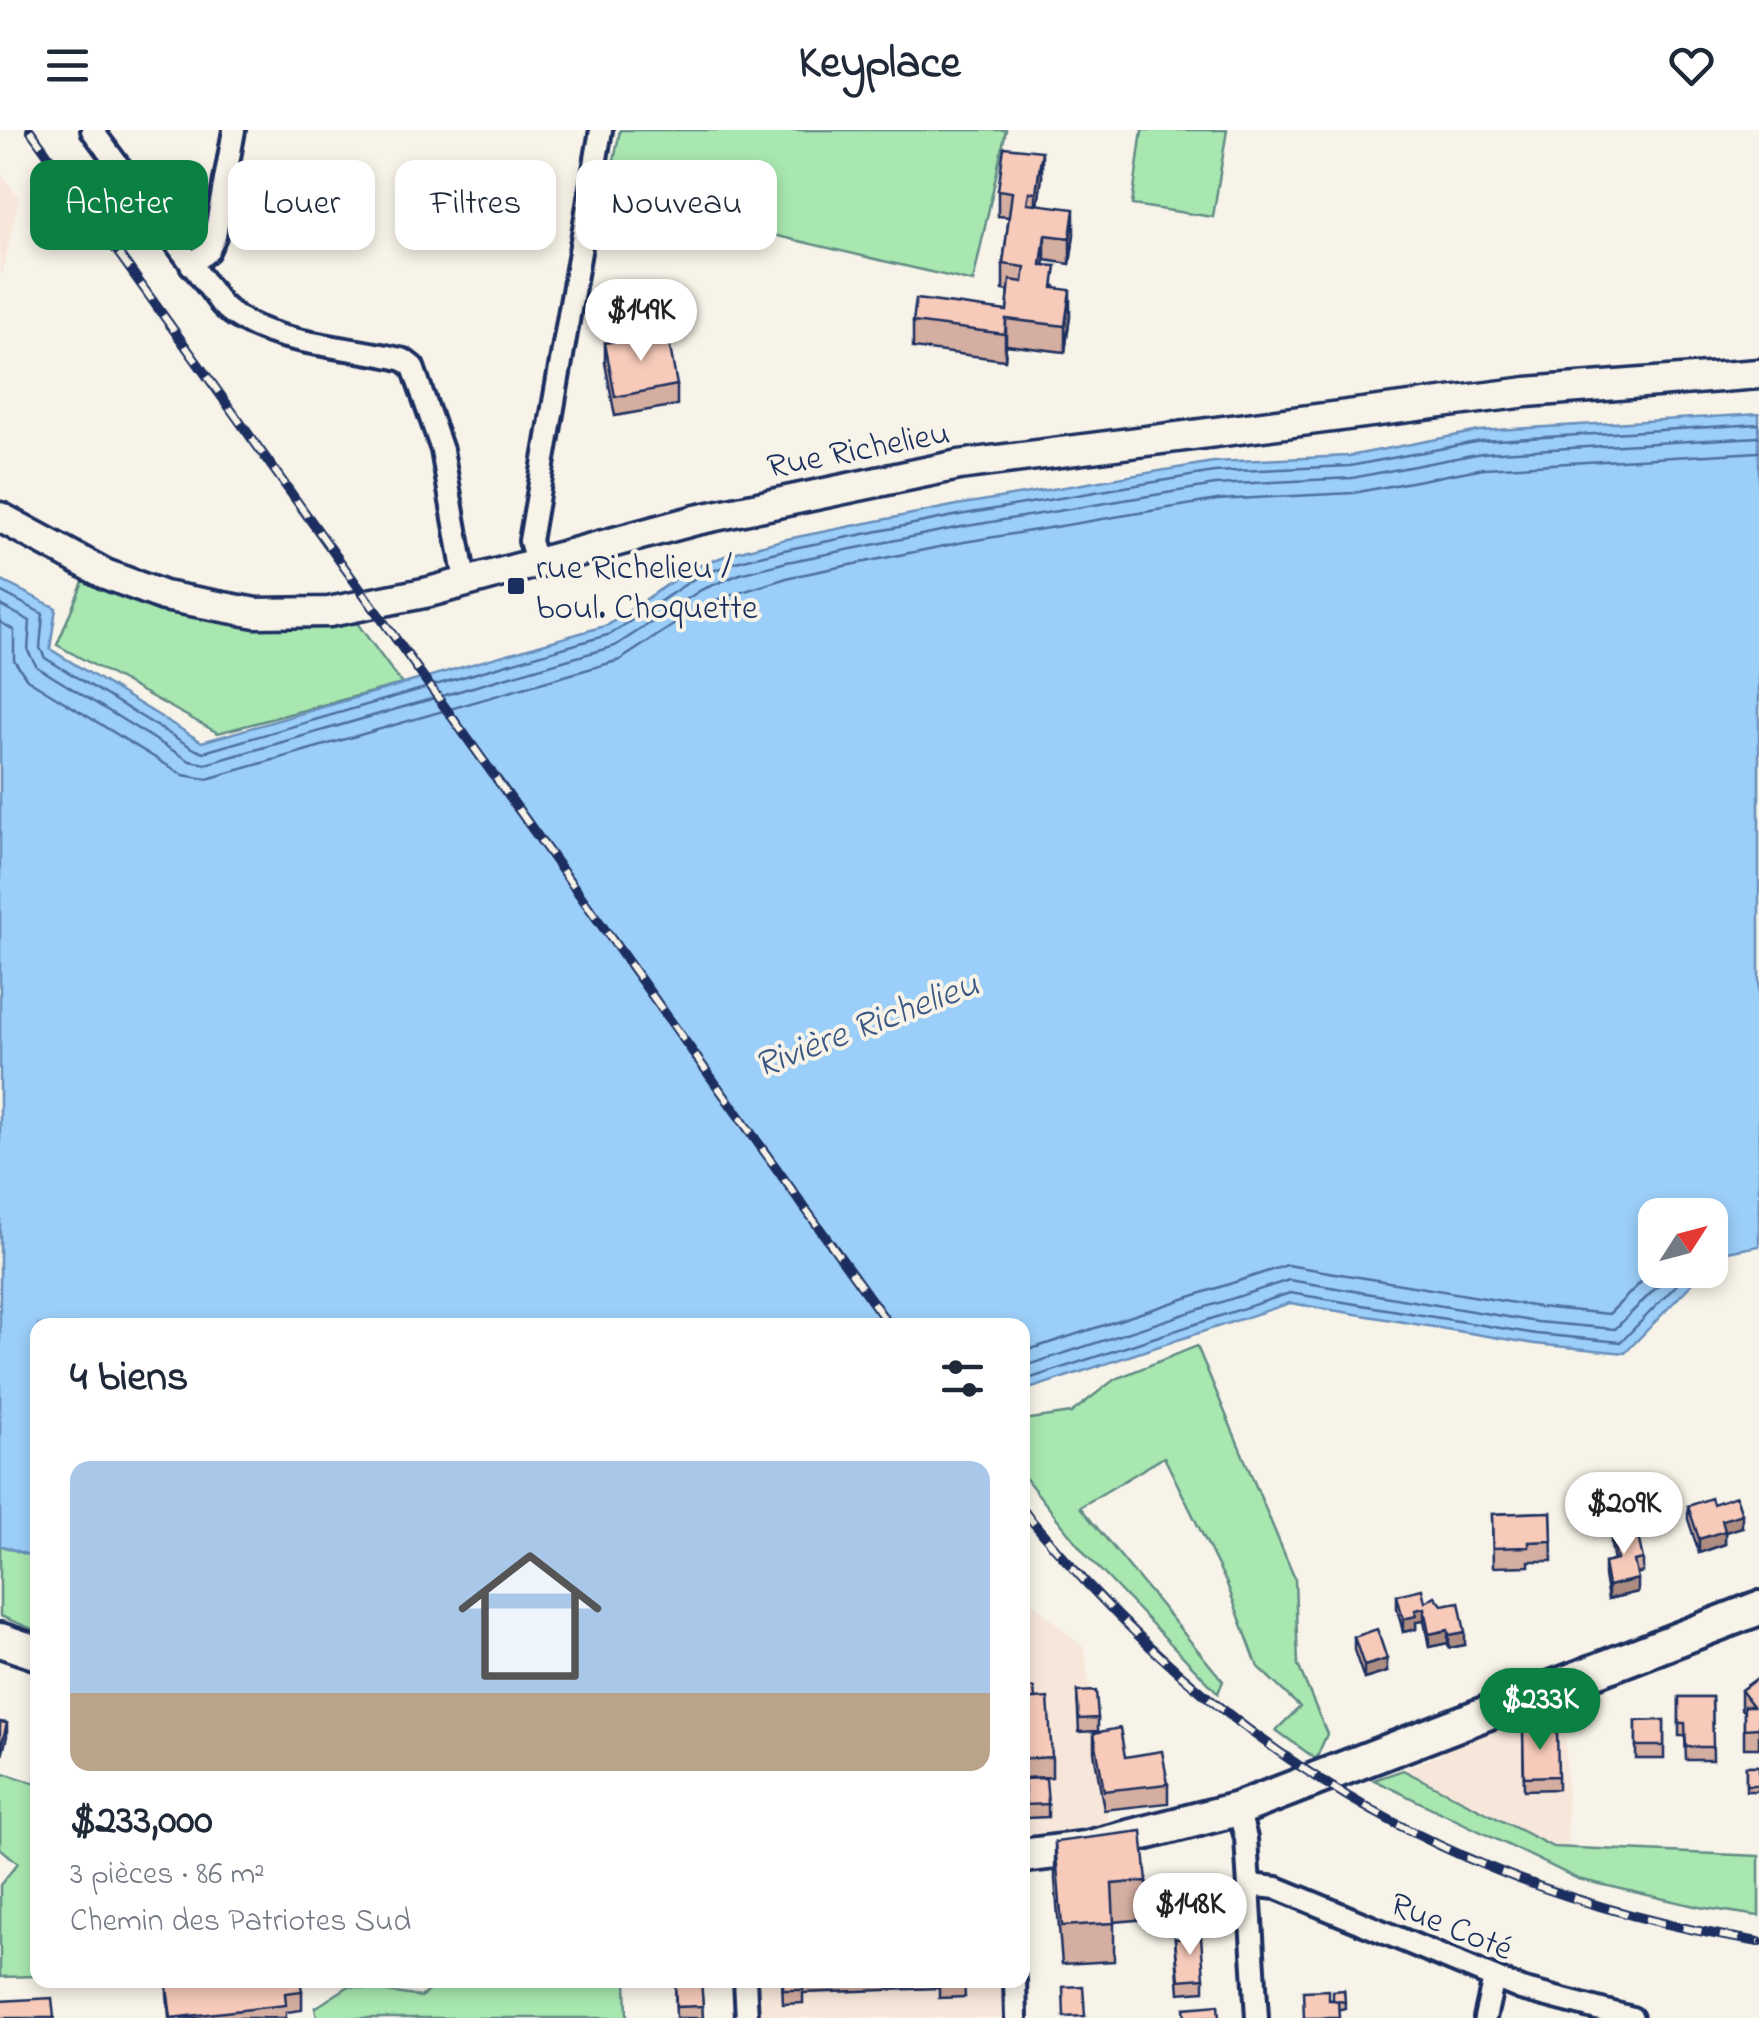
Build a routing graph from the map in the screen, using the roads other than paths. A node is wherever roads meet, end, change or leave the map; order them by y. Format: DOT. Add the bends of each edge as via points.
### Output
graph roads {
  1 [pos="92,130"];
  2 [pos="234,130"];
  3 [pos="601,130"];
  4 [pos="191,265"];
  5 [pos="1759,374"];
  6 [pos="0,518"];
  7 [pos="536,561"];
  8 [pos="466,581"];
  9 [pos="1759,1608"];
  10 [pos="0,1640"];
  11 [pos="30,1650"];
  12 [pos="1238,1810"];
  13 [pos="1030,1855"];
  14 [pos="1250,1885"];
  15 [pos="1494,1978"];
  16 [pos="745,1988"];
  17 [pos="1015,1988"];
  18 [pos="746,2018"];
  19 [pos="1016,2018"];
  20 [pos="1257,2018"];
  21 [pos="1485,2018"];
  22 [pos="1632,2018"];
  1 -- 4 [label="street"];
  2 -- 4 [label="street" via="216,236"];
  3 -- 7 [label="street" via="530,541"];
  4 -- 8 [label="street" via="221,304 247,324 413,367 442,450"];
  5 -- 7 [label="main road, Rue Richelieu" via="1527,392 960,465"];
  6 -- 8 [label="main road, Rue Richelieu" via="105,574 214,608 328,612"];
  7 -- 8 [label="main road, Rue Richelieu"];
  9 -- 12 [label="main road"];
  10 -- 11 [label="main road"];
  12 -- 13 [label="main road"];
  12 -- 14 [label="street"];
  14 -- 15 [label="street, Rue Coté" via="1277,1888"];
  14 -- 20 [label="street"];
  15 -- 21 [label="street"];
  15 -- 22 [label="street, Rue Coté"];
  16 -- 18 [label="street"];
  17 -- 19 [label="street"];
}
